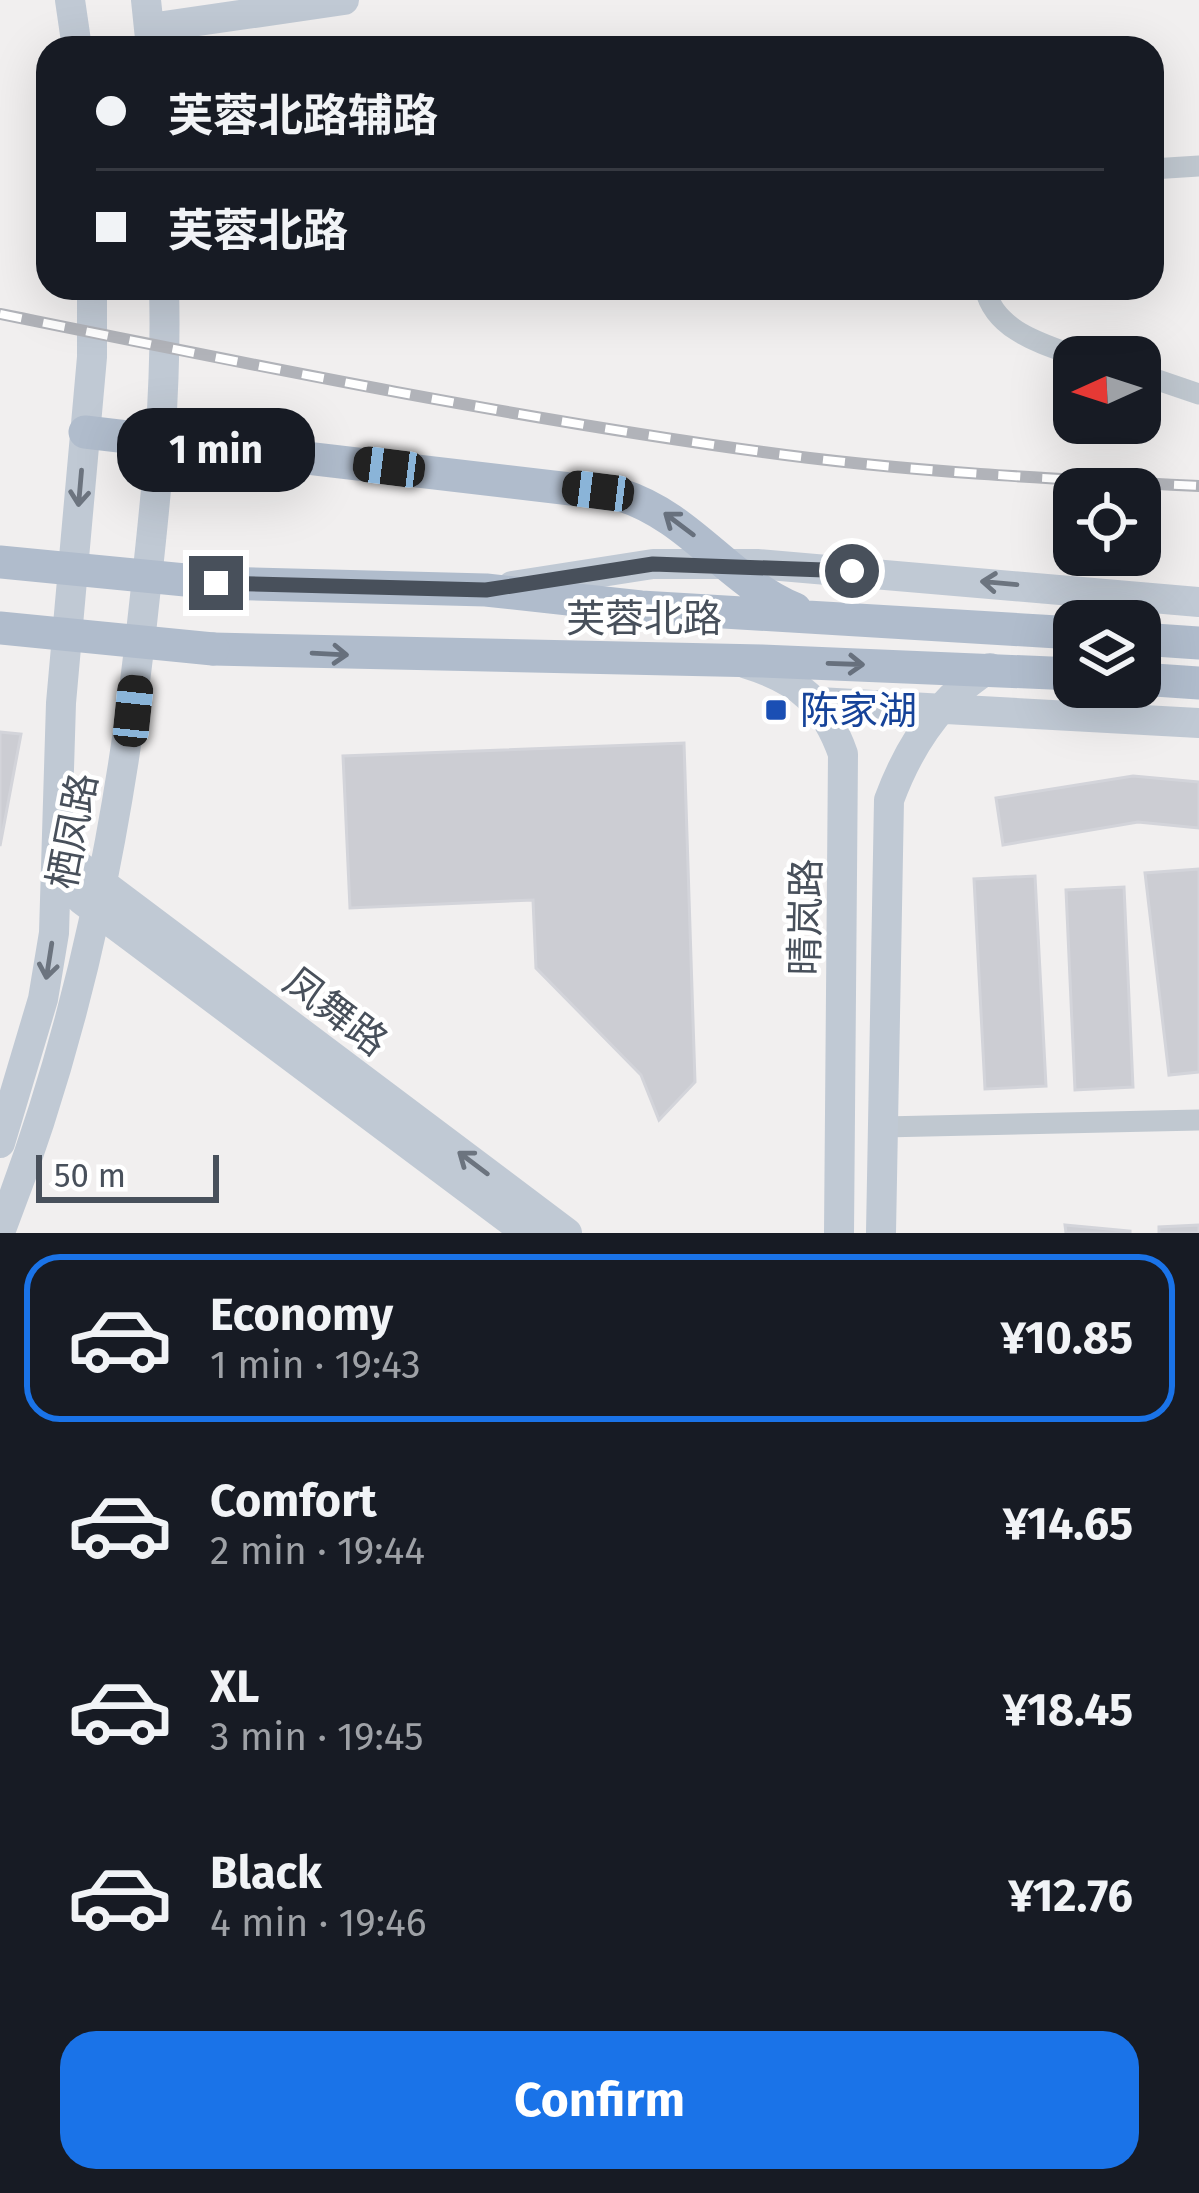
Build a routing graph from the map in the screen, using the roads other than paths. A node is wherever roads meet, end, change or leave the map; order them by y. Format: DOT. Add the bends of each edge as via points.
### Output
graph roads {
  1 [pos="70,0"];
  2 [pos="344,0"];
  3 [pos="149,25"];
  4 [pos="75,36"];
  5 [pos="1199,166"];
  6 [pos="1164,168"];
  7 [pos="91,300"];
  8 [pos="164,300"];
  9 [pos="990,300"];
  10 [pos="1053,346"];
  11 [pos="1161,381"];
  12 [pos="1199,394"];
  13 [pos="85,432"];
  14 [pos="160,441"];
  15 [pos="0,562"];
  16 [pos="726,564"];
  17 [pos="486,590"];
  18 [pos="1199,602"];
  19 [pos="808,614"];
  20 [pos="0,628"];
  21 [pos="1053,632"];
  22 [pos="1161,640"];
  23 [pos="1199,643"];
  24 [pos="736,661"];
  25 [pos="990,668"];
  26 [pos="1053,672"];
  27 [pos="1161,680"];
  28 [pos="1199,682"];
  29 [pos="818,702"];
  30 [pos="941,706"];
  31 [pos="1199,723"];
  32 [pos="58,867"];
  33 [pos="100,897"];
  34 [pos="1199,1120"];
  35 [pos="884,1127"];
  36 [pos="0,1143"];
  37 [pos="0,1232"];
  38 [pos="527,1233"];
  39 [pos="567,1233"];
  40 [pos="839,1233"];
  41 [pos="881,1233"];
  1 -- 4 [label="street"];
  2 -- 3 [label="street"];
  5 -- 6 [label="street"];
  7 -- 13 [label="street, 栖凤路"];
  8 -- 14 [label="street, 栖凤路"];
  9 -- 10 [label="street" via="1013,329"];
  11 -- 12 [label="street"];
  13 -- 14 [label="main road"];
  13 -- 32 [label="street, 栖凤路, one-way" via="61,703"];
  16 -- 14 [label="main road, one-way" via="672,517 621,495"];
  14 -- 33 [label="street, 栖凤路" via="133,711"];
  15 -- 17 [label="main road, 芙蓉北路, bridge" via="216,583"];
  16 -- 17 [label="street" via="653,564"];
  18 -- 16 [label="street, one-way"];
  16 -- 19 [label="main road"];
  17 -- 19 [label="main road, 芙蓉北路"];
  19 -- 21 [label="main road, 芙蓉北路"];
  20 -- 24 [label="main road, 芙蓉北路, one-way, bridge" via="214,649"];
  22 -- 23 [label="main road"];
  24 -- 25 [label="main road, 芙蓉北路, one-way"];
  24 -- 29 [label="street" via="799,685"];
  25 -- 26 [label="main road, 芙蓉北路"];
  25 -- 30 [label="street, 晴岚路"];
  27 -- 28 [label="main road"];
  29 -- 30 [label="street"];
  29 -- 40 [label="street, 晴岚路" via="834,728 846,782"];
  30 -- 31 [label="street"];
  30 -- 35 [label="street, 晴岚路" via="889,800"];
  32 -- 33 [label="street, 凤舞路"];
  32 -- 36 [label="street, 栖凤路, one-way" via="44,1000"];
  33 -- 37 [label="street, 栖凤路" via="47,1106"];
  33 -- 38 [label="street, 凤舞路"];
  39 -- 33 [label="street, 凤舞路, one-way"];
  34 -- 35 [label="street"];
  35 -- 41 [label="street, 晴岚路"];
}
